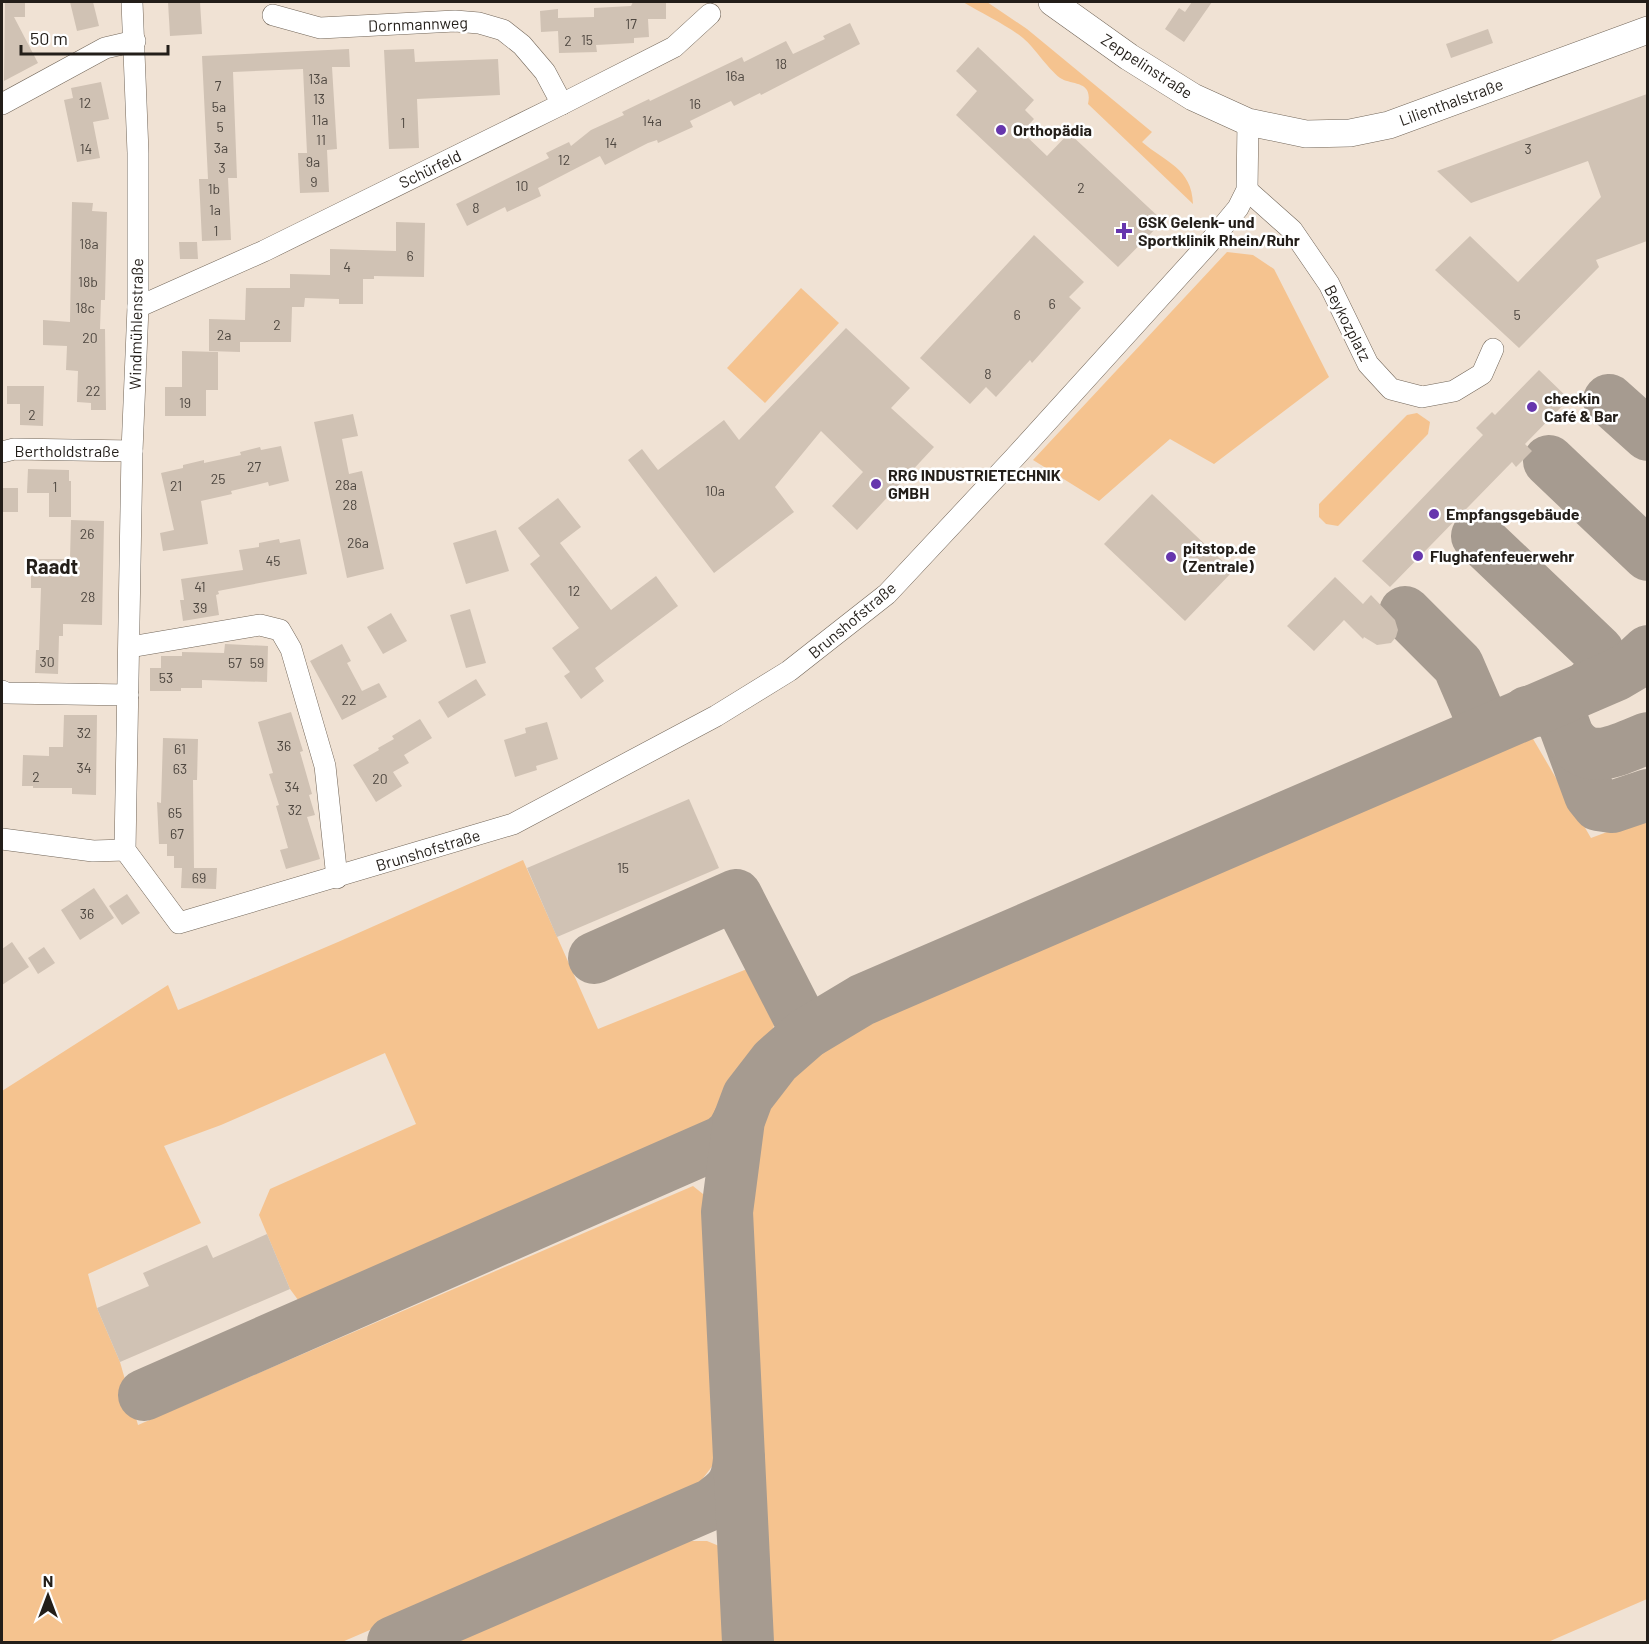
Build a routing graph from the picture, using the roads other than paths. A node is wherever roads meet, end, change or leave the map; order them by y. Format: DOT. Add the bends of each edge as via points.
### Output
graph roads {
  1 [pos="132,2"];
  2 [pos="1052,2"];
  3 [pos="711,14"];
  4 [pos="273,15"];
  5 [pos="1647,30"];
  6 [pos="135,41"];
  7 [pos="2,104"];
  8 [pos="562,105"];
  9 [pos="1248,122"];
  10 [pos="1247,190"];
  11 [pos="138,307"];
  12 [pos="1493,349"];
  13 [pos="132,451"];
  14 [pos="2,452"];
  15 [pos="130,647"];
  16 [pos="2,691"];
  17 [pos="128,695"];
  18 [pos="2,839"];
  19 [pos="124,850"];
  20 [pos="337,878"];
  1 -- 6 [label="street, Windmühlenstraße"];
  2 -- 9 [label="main road, Zeppelinstraße" via="1193,97"];
  3 -- 8 [label="street, Schürfeld" via="674,47"];
  4 -- 8 [label="street, Dornmannweg" via="320,28 480,23 502,30 522,45 545,72"];
  5 -- 9 [label="main road, Lilienthalstraße" via="1389,125 1306,134"];
  6 -- 7 [label="street" via="105,48"];
  6 -- 11 [label="street, Windmühlenstraße"];
  8 -- 11 [label="street, Schürfeld"];
  9 -- 10 [label="street"];
  10 -- 12 [label="street, Beykozplatz" via="1292,230 1329,284 1368,364 1391,389 1422,397 1454,391 1482,374"];
  10 -- 20 [label="street, Brunshofstraße" via="1238,208 1209,243 887,594 789,671 716,716 513,824"];
  11 -- 13 [label="street, Windmühlenstraße"];
  13 -- 14 [label="street, Bertholdstraße"];
  13 -- 15 [label="street, Windmühlenstraße"];
  15 -- 17 [label="street, Windmühlenstraße"];
  15 -- 20 [label="street" via="260,625 280,630 291,649 325,766"];
  16 -- 17 [label="street"];
  17 -- 19 [label="street, Windmühlenstraße"];
  18 -- 19 [label="street" via="93,851"];
  19 -- 20 [label="street, Brunshofstraße" via="179,923"];
}
